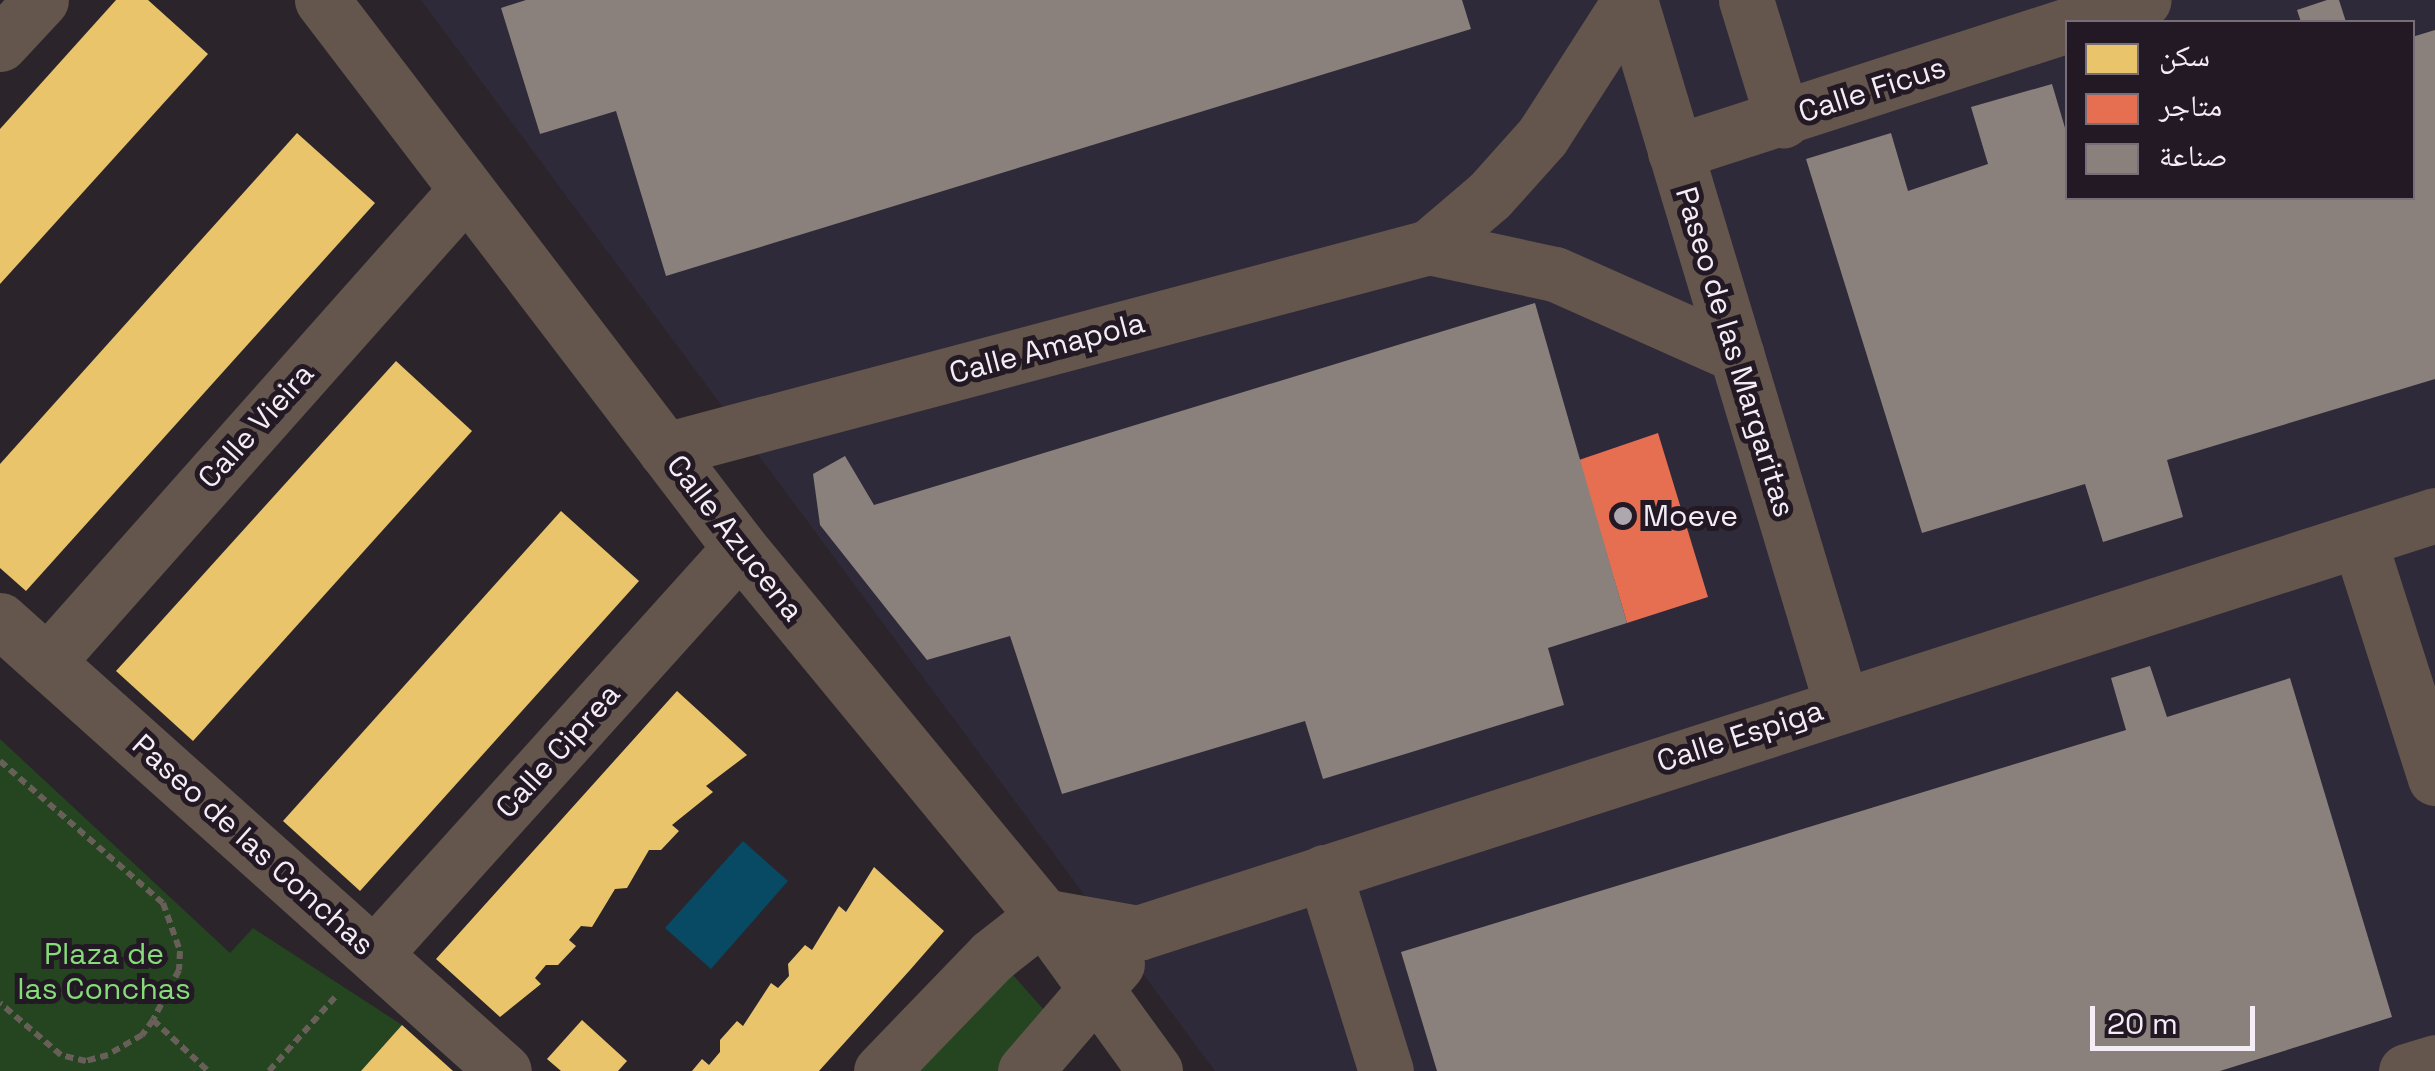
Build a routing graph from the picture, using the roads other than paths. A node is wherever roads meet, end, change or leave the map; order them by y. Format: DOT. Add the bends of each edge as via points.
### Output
graph roads {
  1 [pos="41,0"];
  2 [pos="322,0"];
  3 [pos="1630,0"];
  4 [pos="1746,0"];
  5 [pos="2144,0"];
  6 [pos="2082,20"];
  7 [pos="2065,27"];
  8 [pos="0,44"];
  9 [pos="1783,120"];
  10 [pos="1676,152"];
  11 [pos="466,190"];
  12 [pos="1429,247"];
  13 [pos="1737,355"];
  14 [pos="665,450"];
  15 [pos="2435,515"];
  16 [pos="2359,540"];
  17 [pos="740,548"];
  18 [pos="0,620"];
  19 [pos="47,662"];
  20 [pos="1841,704"];
  21 [pos="2435,778"];
  22 [pos="1324,872"];
  23 [pos="1043,916"];
  24 [pos="1138,933"];
  25 [pos="375,954"];
  26 [pos="1100,992"];
  27 [pos="2435,1062"];
  28 [pos="504,1071"];
  29 [pos="881,1071"];
  30 [pos="1024,1071"];
  31 [pos="1155,1071"];
  32 [pos="1386,1071"];
  33 [pos="2406,1071"];
  1 -- 8 [label="street"];
  2 -- 11 [label="street, Calle Azucena"];
  3 -- 10 [label="street, Paseo de las Margaritas"];
  3 -- 12 [label="street, Calle Amapola" via="1542,138"];
  4 -- 9 [label="street"];
  5 -- 6 [label="street"];
  7 -- 9 [label="street, Calle Ficus"];
  9 -- 10 [label="street, Calle Ficus"];
  10 -- 13 [label="street, Paseo de las Margaritas"];
  11 -- 14 [label="street, Calle Azucena"];
  11 -- 19 [label="street, Calle Vieira"];
  12 -- 13 [label="street, Calle Amapola" via="1555,274"];
  12 -- 14 [label="street, Calle Amapola"];
  13 -- 20 [label="street, Paseo de las Margaritas"];
  14 -- 17 [label="street, Calle Azucena"];
  15 -- 16 [label="street, Calle Espiga"];
  16 -- 20 [label="street, Calle Espiga"];
  16 -- 21 [label="street"];
  17 -- 23 [label="street, Calle Azucena"];
  17 -- 25 [label="street, Calle Ciprea"];
  18 -- 19 [label="street, Paseo de las Conchas"];
  19 -- 25 [label="street, Paseo de las Conchas"];
  20 -- 22 [label="street, Calle Espiga"];
  22 -- 24 [label="street, Calle Espiga"];
  22 -- 32 [label="street"];
  23 -- 24 [label="street, Calle Espiga"];
  23 -- 26 [label="street, Calle Azucena"];
  23 -- 29 [label="street" via="992,956"];
  24 -- 26 [label="street"];
  25 -- 28 [label="street, Paseo de las Conchas"];
  26 -- 30 [label="street"];
  26 -- 31 [label="street, Calle Azucena"];
  27 -- 33 [label="street"];
}
